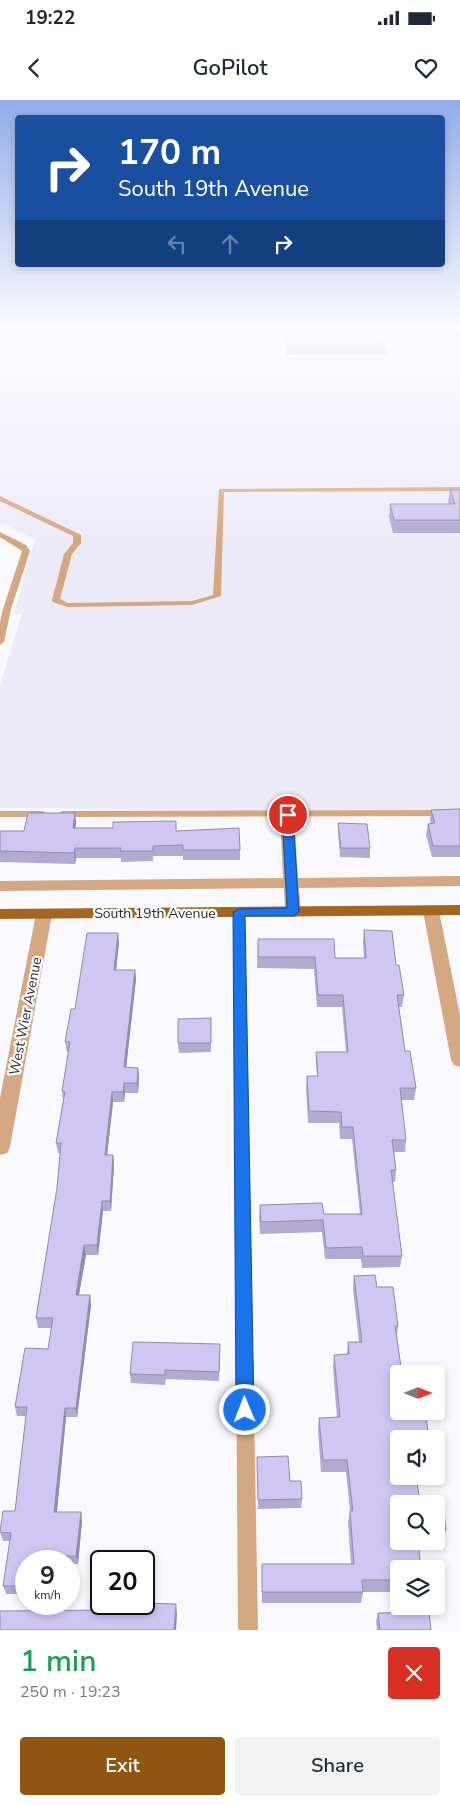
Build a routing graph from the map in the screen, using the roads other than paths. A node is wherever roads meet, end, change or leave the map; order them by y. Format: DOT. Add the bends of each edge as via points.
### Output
graph roads {
  1 [pos="460,489"];
  2 [pos="0,498"];
  3 [pos="0,534"];
  4 [pos="0,642"];
  5 [pos="460,813"];
  6 [pos="0,814"];
  7 [pos="288,815"];
  8 [pos="460,881"];
  9 [pos="292,883"];
  10 [pos="0,886"];
  11 [pos="460,910"];
  12 [pos="431,911"];
  13 [pos="239,912"];
  14 [pos="293,912"];
  15 [pos="0,914"];
  16 [pos="44,914"];
  17 [pos="460,1060"];
  18 [pos="0,1147"];
  19 [pos="248,1630"];
  1 -- 2 [label="lane" via="221,490 217,596 192,602 67,605 56,600 68,554 77,542 77,535"];
  3 -- 4 [label="lane" via="26,551"];
  5 -- 7 [label="lane"];
  6 -- 7 [label="lane"];
  7 -- 9 [label="street"];
  8 -- 9 [label="street"];
  9 -- 10 [label="street"];
  9 -- 14 [label="street"];
  11 -- 12 [label="main road, South 19th Avenue"];
  12 -- 14 [label="main road, South 19th Avenue"];
  12 -- 17 [label="street"];
  13 -- 14 [label="main road, South 19th Avenue"];
  13 -- 16 [label="main road, South 19th Avenue"];
  13 -- 19 [label="lane"];
  15 -- 16 [label="main road, South 19th Avenue"];
  16 -- 18 [label="street, West Wier Avenue"];
}
